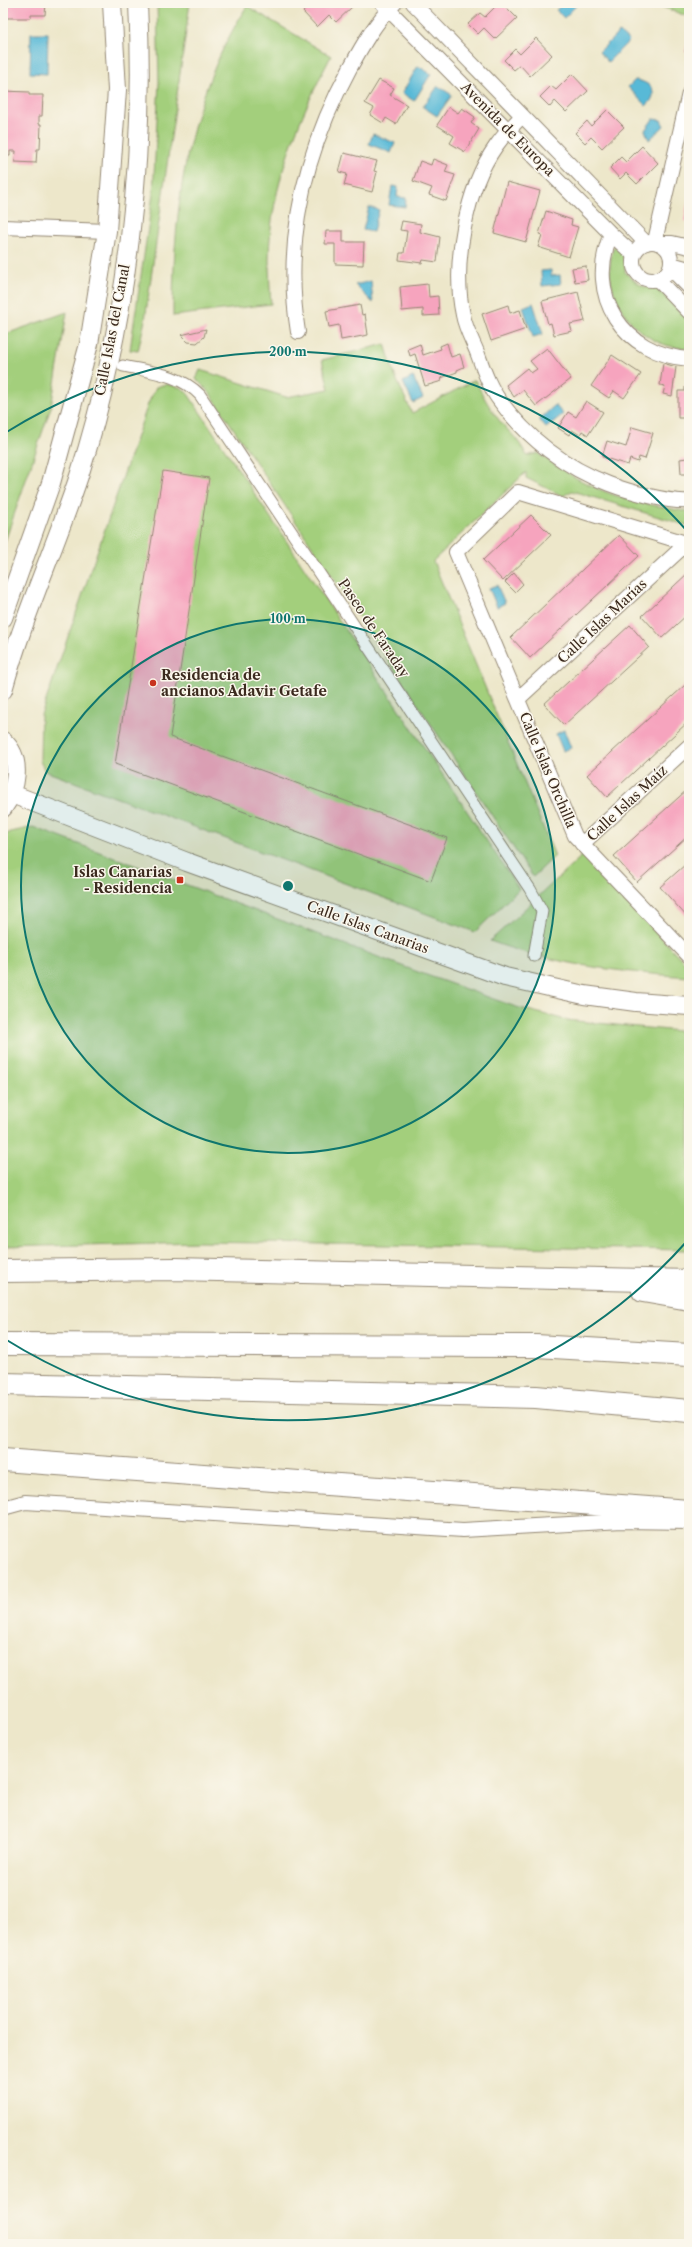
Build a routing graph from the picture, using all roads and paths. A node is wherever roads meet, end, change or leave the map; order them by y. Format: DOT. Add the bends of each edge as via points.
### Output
graph roads {
  1 [pos="112,3"];
  2 [pos="138,3"];
  3 [pos="413,3"];
  4 [pos="389,5"];
  5 [pos="689,93"];
  6 [pos="522,116"];
  7 [pos="509,129"];
  8 [pos="3,227"];
  9 [pos="107,231"];
  10 [pos="611,234"];
  11 [pos="653,243"];
  12 [pos="689,247"];
  13 [pos="633,254"];
  14 [pos="670,266"];
  15 [pos="689,269"];
  16 [pos="657,279"];
  17 [pos="689,287"];
  18 [pos="689,312"];
  19 [pos="298,332"];
  20 [pos="689,359"];
  21 [pos="123,366"];
  22 [pos="689,501"];
  23 [pos="688,544"];
  24 [pos="3,618"];
  25 [pos="3,690"];
  26 [pos="518,699"];
  27 [pos="4,739"];
  28 [pos="689,746"];
  29 [pos="8,801"];
  30 [pos="582,844"];
  31 [pos="534,956"];
  32 [pos="689,956"];
  33 [pos="689,1006"];
  34 [pos="3,1271"];
  35 [pos="535,1276"];
  36 [pos="689,1281"];
  37 [pos="689,1299"];
  38 [pos="3,1344"];
  39 [pos="689,1356"];
  40 [pos="8,1384"];
  41 [pos="689,1411"];
  42 [pos="3,1460"];
  43 [pos="3,1508"];
  44 [pos="689,1511"];
  45 [pos="689,1522"];
  1 -- 9 [label="street, Calle Islas del Canal" via="117,90"];
  2 -- 25 [label="street, Calle Islas del Canal" via="141,55 134,213 112,348 79,475"];
  3 -- 6 [label="street, Avenida de Europa"];
  4 -- 7 [label="street, Avenida de Europa"];
  4 -- 19 [label="street" via="361,48 332,101 308,162 294,246 293,292"];
  5 -- 11 [label="street"];
  6 -- 7 [label="street"];
  6 -- 11 [label="street, Avenida de Europa"];
  7 -- 10 [label="street, Avenida de Europa"];
  7 -- 22 [label="street" via="496,146 478,182 465,224 460,269 463,315 484,371 499,400 526,432 570,465 589,476 629,492"];
  8 -- 9 [label="street"];
  9 -- 24 [label="street, Calle Islas del Canal" via="89,344 78,392 51,483"];
  10 -- 13 [label="street, Avenida de Europa"];
  10 -- 20 [label="street" via="604,250 603,290 624,331 648,349 671,358"];
  11 -- 12 [label="street" via="672,243"];
  11 -- 13 [label="street" via="640,245"];
  11 -- 14 [label="street" via="667,248 671,257"];
  13 -- 16 [label="street" via="634,268 641,277 648,280"];
  14 -- 15 [label="street"];
  14 -- 16 [label="street" via="664,276"];
  14 -- 17 [label="street"];
  16 -- 18 [label="street"];
  21 -- 31 [label="street, Paseo de Faraday" via="180,380 200,395 530,889 542,911"];
  23 -- 26 [label="street, Calle Islas Marías"];
  23 -- 26 [label="street, Calle Islas Orchilla" via="518,492 456,552"];
  26 -- 30 [label="street, Calle Islas Orchilla" via="575,836"];
  27 -- 29 [label="street" via="13,755 16,768 16,781"];
  28 -- 30 [label="street, Calle Islas Maíz"];
  29 -- 33 [label="street, Calle Islas Canarias" via="187,862 505,977 584,995"];
  30 -- 32 [label="street, Calle Islas Orchilla"];
  34 -- 35 [label="highway" via="175,1269"];
  35 -- 36 [label="highway"];
  35 -- 37 [label="highway"];
  38 -- 39 [label="highway" via="536,1346"];
  40 -- 41 [label="highway" via="536,1397"];
  42 -- 44 [label="highway"];
  43 -- 45 [label="street" via="25,1502 463,1530 622,1521"];
}
